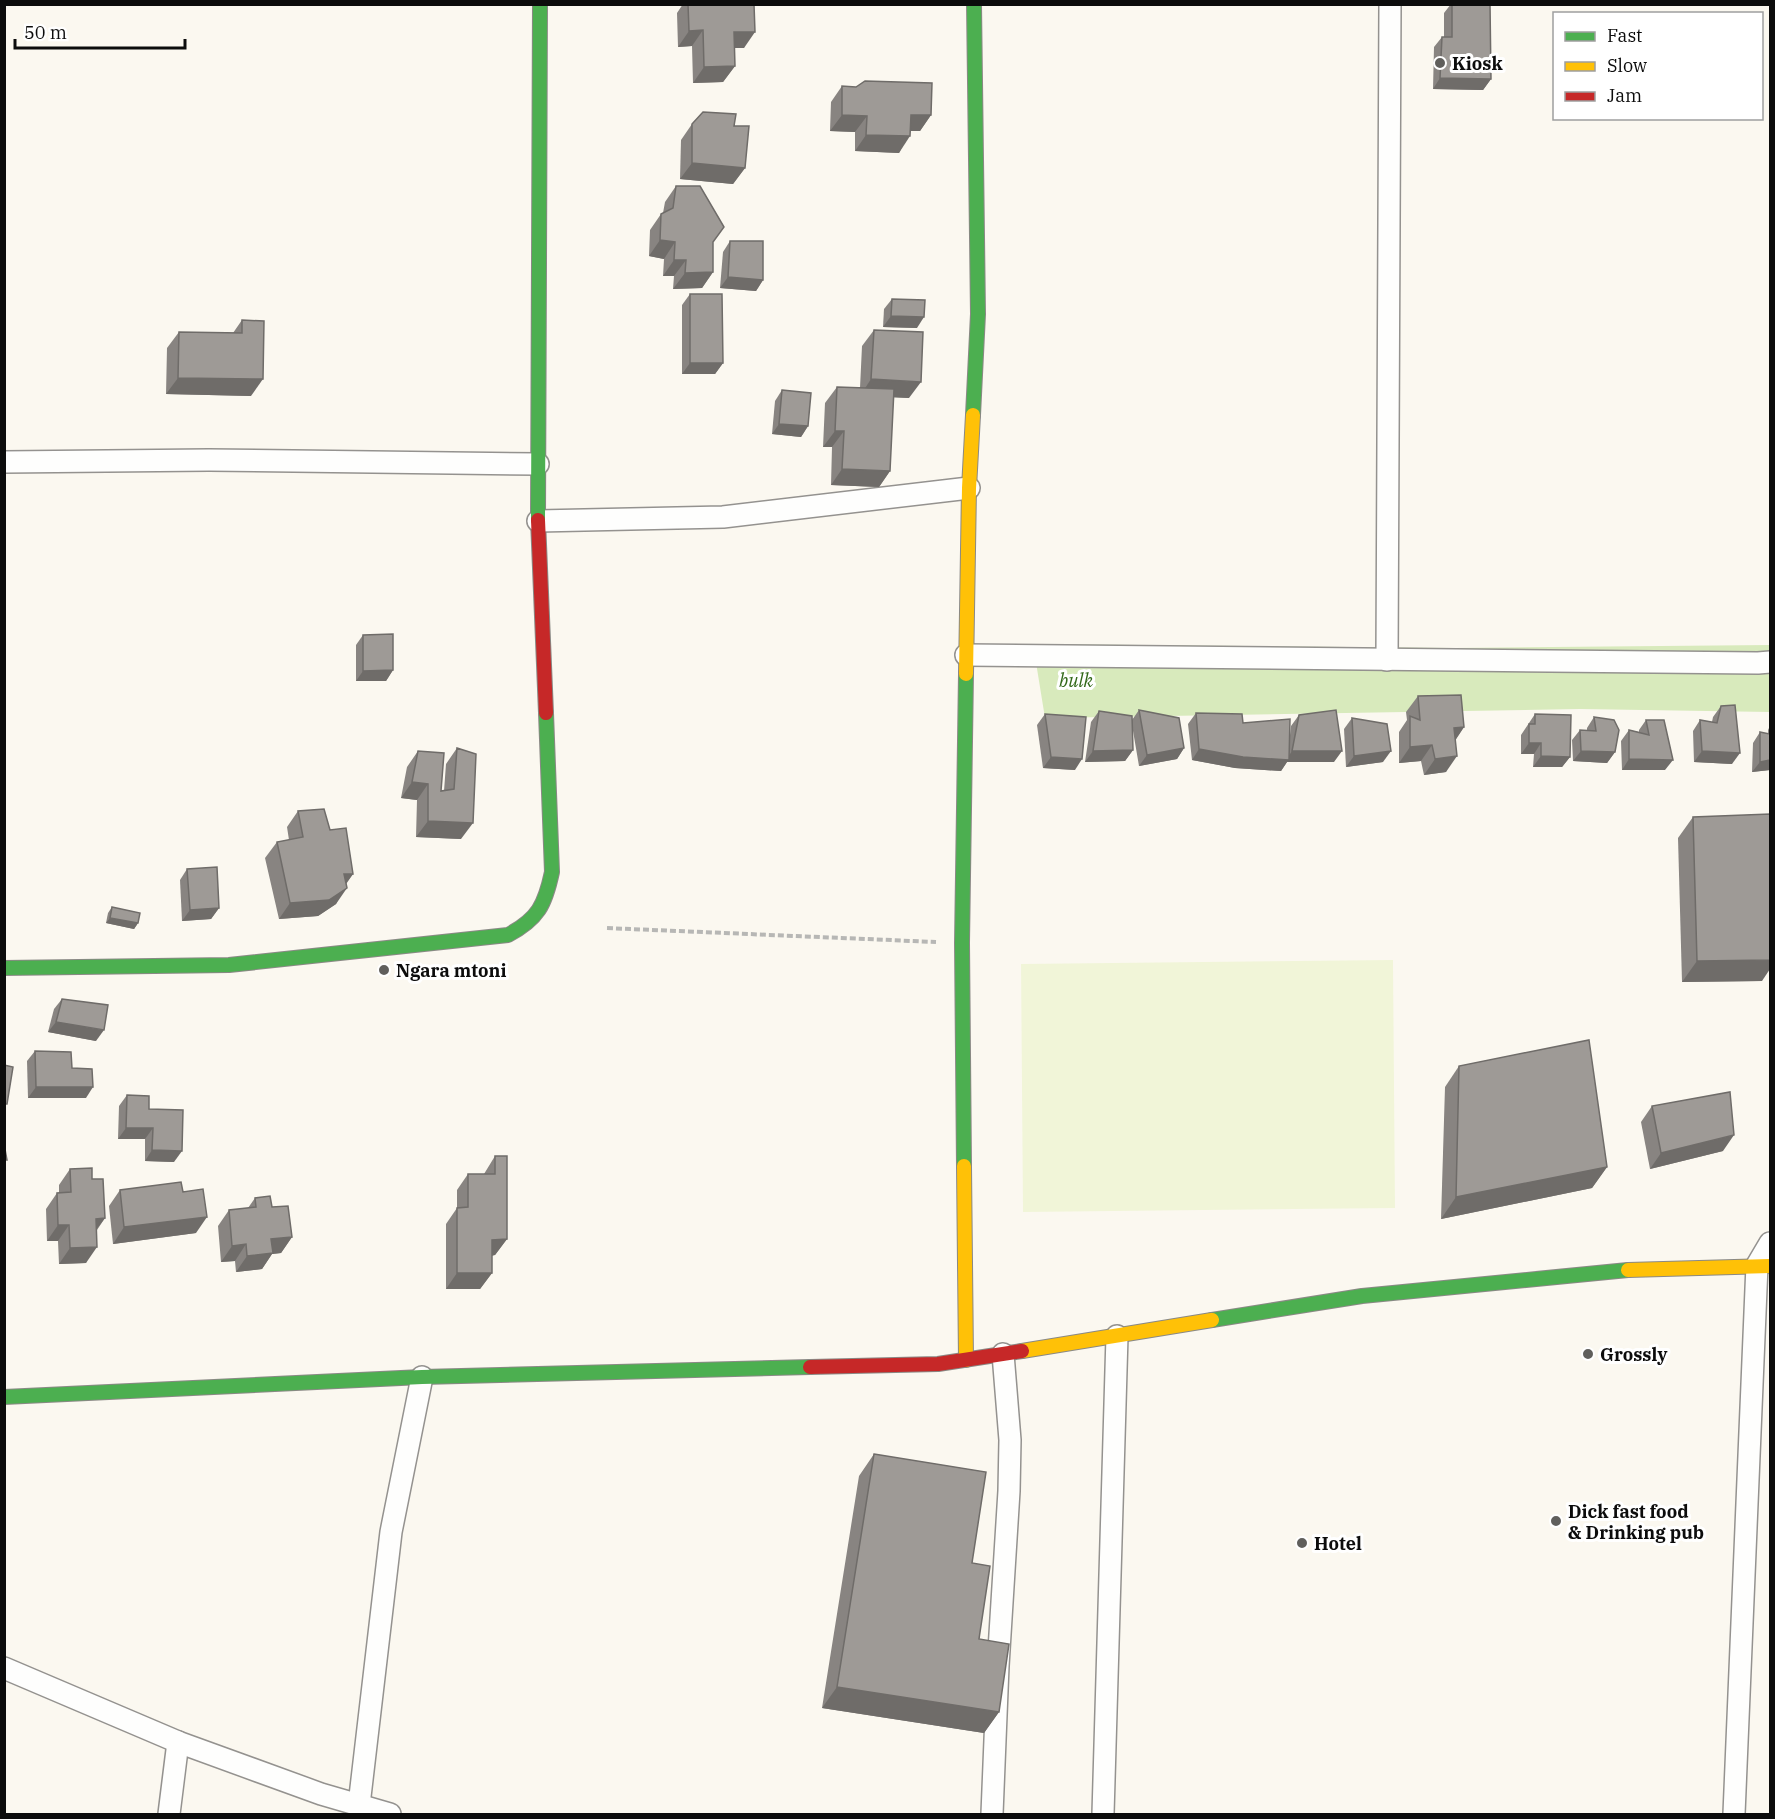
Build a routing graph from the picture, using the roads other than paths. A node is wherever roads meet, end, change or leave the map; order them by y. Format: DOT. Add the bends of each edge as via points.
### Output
graph roads {
  1 [pos="540,4"];
  2 [pos="974,4"];
  3 [pos="1389,4"];
  4 [pos="4,462"];
  5 [pos="538,464"];
  6 [pos="969,488"];
  7 [pos="538,521"];
  8 [pos="966,655"];
  9 [pos="1387,660"];
  10 [pos="1770,662"];
  11 [pos="4,968"];
  12 [pos="1770,1243"];
  13 [pos="1764,1266"];
  14 [pos="1118,1336"];
  15 [pos="1003,1354"];
  16 [pos="966,1360"];
  17 [pos="422,1377"];
  18 [pos="4,1397"];
  19 [pos="4,1668"];
  20 [pos="178,1742"];
  21 [pos="359,1805"];
  22 [pos="169,1815"];
  23 [pos="390,1815"];
  24 [pos="992,1815"];
  25 [pos="1103,1815"];
  26 [pos="1734,1815"];
  1 -- 5 [label="street"];
  2 -- 6 [label="street" via="978,314"];
  3 -- 9 [label="street"];
  4 -- 5 [label="street"];
  5 -- 7 [label="street"];
  6 -- 7 [label="street" via="723,517"];
  6 -- 8 [label="street"];
  7 -- 11 [label="street" via="552,872 547,899 534,919 508,935 229,965"];
  8 -- 9 [label="street"];
  8 -- 16 [label="street" via="962,944"];
  9 -- 10 [label="street"];
  12 -- 13 [label="street"];
  13 -- 14 [label="street" via="1631,1270 1362,1296"];
  13 -- 26 [label="street"];
  14 -- 15 [label="street"];
  14 -- 25 [label="street"];
  15 -- 16 [label="street"];
  15 -- 24 [label="street" via="1010,1440 1009,1491"];
  16 -- 17 [label="street" via="938,1364"];
  17 -- 18 [label="street"];
  17 -- 21 [label="street" via="391,1532"];
  19 -- 20 [label="street"];
  20 -- 21 [label="street"];
  20 -- 22 [label="street"];
  21 -- 23 [label="street"];
}
